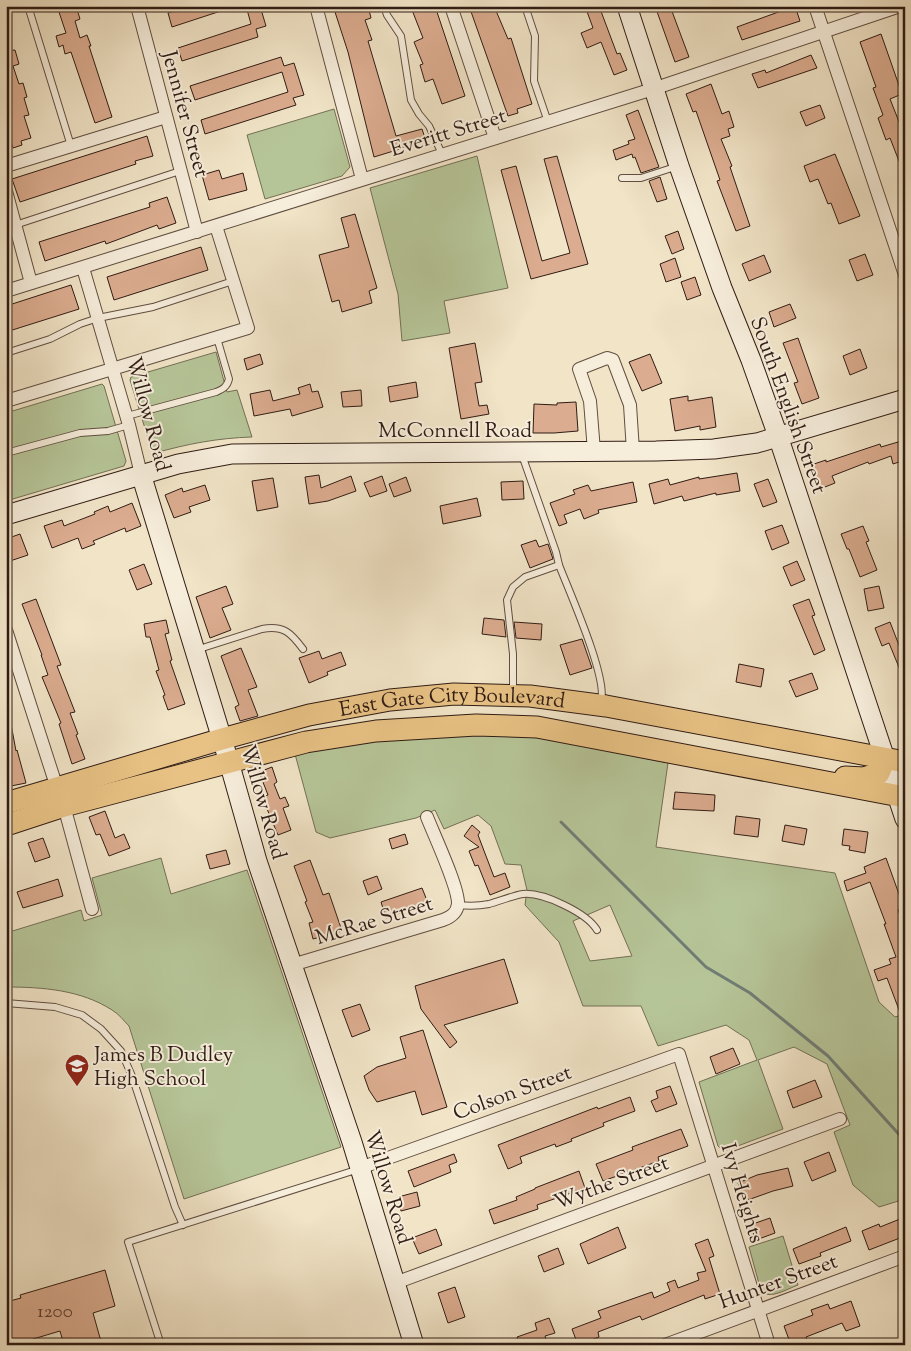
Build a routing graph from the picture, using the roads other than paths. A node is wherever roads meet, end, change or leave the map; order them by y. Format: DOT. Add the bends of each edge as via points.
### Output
graph roads {
  1 [pos="28,6"];
  2 [pos="136,6"];
  3 [pos="316,6"];
  4 [pos="384,6"];
  5 [pos="451,6"];
  6 [pos="525,6"];
  7 [pos="627,6"];
  8 [pos="815,6"];
  9 [pos="900,6"];
  10 [pos="823,32"];
  11 [pos="653,89"];
  12 [pos="166,117"];
  13 [pos="548,122"];
  14 [pos="495,138"];
  15 [pos="71,146"];
  16 [pos="442,154"];
  17 [pos="6,166"];
  18 [pos="679,166"];
  19 [pos="180,171"];
  20 [pos="622,178"];
  21 [pos="362,179"];
  22 [pos="6,191"];
  23 [pos="216,226"];
  24 [pos="11,227"];
  25 [pos="197,232"];
  26 [pos="83,268"];
  27 [pos="905,275"];
  28 [pos="233,282"];
  29 [pos="32,283"];
  30 [pos="6,291"];
  31 [pos="98,318"];
  32 [pos="217,338"];
  33 [pos="6,353"];
  34 [pos="113,370"];
  35 [pos="905,399"];
  36 [pos="6,401"];
  37 [pos="128,421"];
  38 [pos="778,436"];
  39 [pos="594,451"];
  40 [pos="633,451"];
  41 [pos="521,452"];
  42 [pos="6,453"];
  43 [pos="141,474"];
  44 [pos="6,515"];
  45 [pos="559,564"];
  46 [pos="6,630"];
  47 [pos="303,649"];
  48 [pos="195,650"];
  49 [pos="513,695"];
  50 [pos="600,705"];
  51 [pos="222,739"];
  52 [pos="895,760"];
  53 [pos="229,762"];
  54 [pos="775,772"];
  55 [pos="902,792"];
  56 [pos="61,797"];
  57 [pos="6,803"];
  58 [pos="427,817"];
  59 [pos="905,819"];
  60 [pos="6,825"];
  61 [pos="458,905"];
  62 [pos="92,909"];
  63 [pos="598,930"];
  64 [pos="292,965"];
  65 [pos="6,1003"];
  66 [pos="678,1054"];
  67 [pos="840,1119"];
  68 [pos="714,1165"];
  69 [pos="360,1168"];
  70 [pos="183,1224"];
  71 [pos="905,1256"];
  72 [pos="395,1283"];
  73 [pos="758,1310"];
  74 [pos="161,1345"];
  75 [pos="414,1345"];
  76 [pos="665,1345"];
  77 [pos="769,1345"];
  1 -- 15 [label="lane"];
  2 -- 12 [label="street, Jennifer Street"];
  3 -- 21 [label="street"];
  4 -- 16 [label="lane" via="401,36 411,100 429,126"];
  5 -- 14 [label="street"];
  6 -- 13 [label="lane" via="535,36 534,81"];
  7 -- 11 [label="street, South English Street"];
  8 -- 10 [label="street"];
  9 -- 10 [label="street, Everitt Street"];
  10 -- 11 [label="street, Everitt Street"];
  10 -- 27 [label="street"];
  11 -- 13 [label="street, Everitt Street"];
  11 -- 18 [label="street, South English Street"];
  12 -- 15 [label="street"];
  12 -- 19 [label="street, Jennifer Street"];
  13 -- 14 [label="street, Everitt Street"];
  14 -- 16 [label="street, Everitt Street"];
  15 -- 17 [label="street"];
  16 -- 21 [label="street, Everitt Street"];
  18 -- 20 [label="lane" via="641,178"];
  18 -- 38 [label="street, South English Street"];
  19 -- 24 [label="lane"];
  19 -- 25 [label="street, Jennifer Street"];
  21 -- 23 [label="street, Everitt Street"];
  22 -- 24 [label="street"];
  23 -- 25 [label="street, Everitt Street"];
  23 -- 28 [label="street"];
  24 -- 29 [label="street"];
  25 -- 26 [label="street, Everitt Street"];
  26 -- 29 [label="street, Everitt Street"];
  26 -- 31 [label="street, Willow Road"];
  28 -- 31 [label="lane" via="153,307"];
  28 -- 32 [label="street" via="248,328"];
  29 -- 30 [label="street, Everitt Street"];
  31 -- 33 [label="lane" via="50,339"];
  31 -- 34 [label="street, Willow Road"];
  32 -- 34 [label="street"];
  32 -- 37 [label="lane" via="229,378 224,388"];
  34 -- 36 [label="street"];
  34 -- 37 [label="street, Willow Road"];
  35 -- 38 [label="street, McConnell Road"];
  37 -- 42 [label="lane" via="108,431 80,433"];
  37 -- 43 [label="street, Willow Road"];
  38 -- 40 [label="street, McConnell Road" via="757,443 714,449"];
  38 -- 52 [label="street, South English Street"];
  39 -- 40 [label="street, McConnell Road"];
  39 -- 40 [label="street" via="590,401 579,369 607,358 613,360 630,405"];
  39 -- 41 [label="street, McConnell Road"];
  41 -- 43 [label="street, McConnell Road" via="232,454 193,460"];
  41 -- 45 [label="lane"];
  43 -- 44 [label="street, McConnell Road"];
  43 -- 48 [label="street, Willow Road"];
  45 -- 49 [label="lane" via="525,577 507,600 513,654"];
  45 -- 50 [label="lane" via="596,663 603,694"];
  46 -- 56 [label="street"];
  47 -- 48 [label="lane" via="286,631 273,627"];
  48 -- 51 [label="street, Willow Road"];
  49 -- 50 [label="main road, East Gate City Boulevard"];
  49 -- 51 [label="main road, East Gate City Boulevard" via="454,694 390,700 310,715"];
  50 -- 52 [label="main road, East Gate City Boulevard"];
  51 -- 53 [label="street, Willow Road"];
  51 -- 56 [label="main road, East Gate City Boulevard"];
  52 -- 54 [label="main road" via="879,773 864,778"];
  52 -- 55 [label="street, South English Street"];
  53 -- 54 [label="main road, East Gate City Boulevard" via="306,742 376,731 476,725 537,728"];
  53 -- 56 [label="main road, East Gate City Boulevard" via="198,772"];
  53 -- 64 [label="street, Willow Road" via="257,861"];
  54 -- 55 [label="main road, East Gate City Boulevard"];
  55 -- 59 [label="street, South English Street"];
  56 -- 57 [label="main road, East Gate City Boulevard"];
  56 -- 60 [label="main road, East Gate City Boulevard"];
  56 -- 62 [label="street"];
  58 -- 61 [label="street, McRae Street" via="456,890"];
  61 -- 63 [label="lane" via="488,904 524,894 533,895 570,907"];
  61 -- 64 [label="street, McRae Street" via="449,918"];
  64 -- 69 [label="street, Willow Road"];
  65 -- 70 [label="lane" via="55,1008 82,1015 101,1029 121,1051"];
  66 -- 68 [label="street, Ivy Heights"];
  66 -- 69 [label="street, Colson Street"];
  67 -- 68 [label="street, Wythe Street"];
  68 -- 72 [label="street, Wythe Street"];
  68 -- 73 [label="street, Ivy Heights"];
  69 -- 70 [label="lane"];
  69 -- 72 [label="street, Willow Road"];
  70 -- 74 [label="lane" via="128,1242"];
  71 -- 73 [label="street, Hunter Street"];
  72 -- 75 [label="street, Willow Road"];
  73 -- 76 [label="street, Hunter Street"];
  73 -- 77 [label="street, Ivy Heights"];
}
